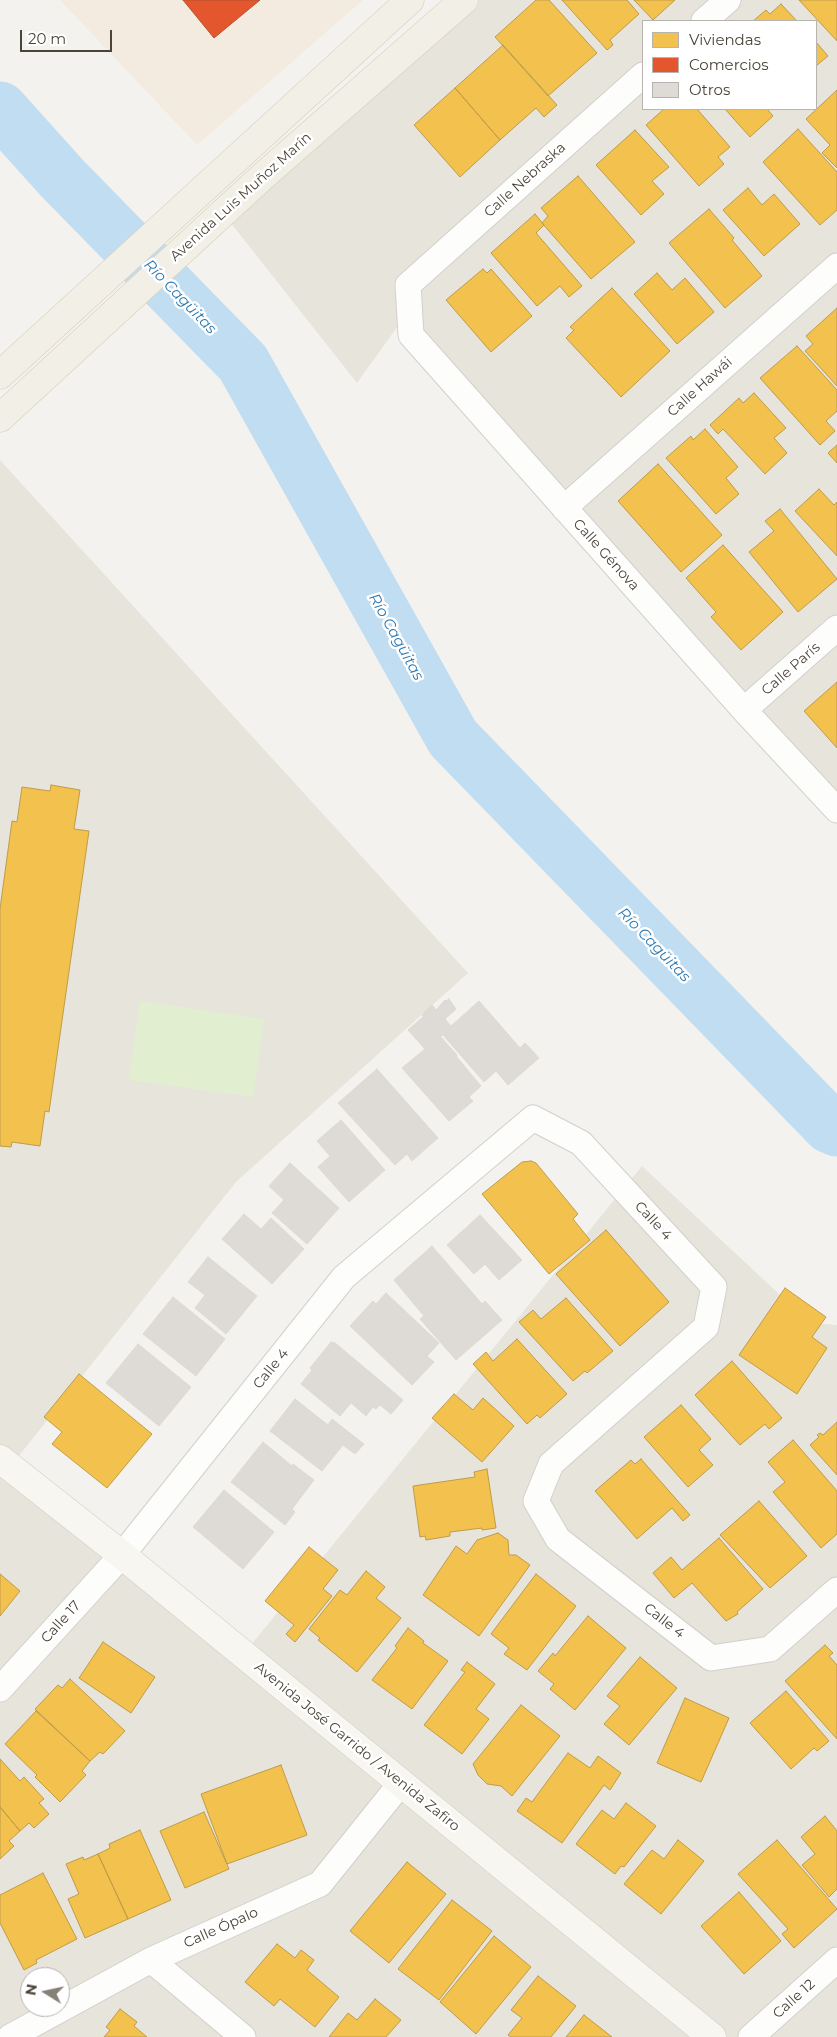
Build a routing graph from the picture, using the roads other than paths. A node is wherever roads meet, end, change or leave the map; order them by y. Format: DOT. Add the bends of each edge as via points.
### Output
graph roads {
  1 [pos="410,0"];
  2 [pos="464,0"];
  3 [pos="728,0"];
  4 [pos="705,20"];
  5 [pos="642,76"];
  6 [pos="837,266"];
  7 [pos="408,285"];
  8 [pos="0,375"];
  9 [pos="0,418"];
  10 [pos="564,508"];
  11 [pos="837,628"];
  12 [pos="744,710"];
  13 [pos="837,810"];
  14 [pos="0,1459"];
  15 [pos="122,1555"];
  16 [pos="837,1590"];
  17 [pos="0,1689"];
  18 [pos="401,1783"];
  19 [pos="151,1960"];
  20 [pos="837,1960"];
  21 [pos="10,2037"];
  22 [pos="243,2037"];
  23 [pos="712,2037"];
  24 [pos="751,2037"];
  1 -- 8 [label="main road"];
  2 -- 9 [label="main road, Avenida Luis Muñoz Marín" via="262,177"];
  3 -- 4 [label="street"];
  5 -- 7 [label="street, Calle Nebraska"];
  6 -- 10 [label="street, Calle Hawái"];
  7 -- 10 [label="street, Calle Génova" via="411,335"];
  10 -- 12 [label="street, Calle Génova"];
  11 -- 12 [label="street, Calle París"];
  12 -- 13 [label="street, Calle Génova"];
  14 -- 15 [label="street, Avenida José Garrido / Avenida Zafiro"];
  15 -- 16 [label="street, Calle 4" via="344,1277 533,1118 581,1143 714,1287 706,1327 551,1464 536,1501 558,1539 711,1658 770,1649"];
  15 -- 17 [label="street, Calle 17"];
  15 -- 18 [label="street, Avenida José Garrido / Avenida Zafiro"];
  18 -- 19 [label="street, Calle Ópalo" via="320,1884"];
  18 -- 23 [label="street, Avenida José Garrido / Avenida Zafiro"];
  19 -- 21 [label="street, Calle Ópalo"];
  19 -- 22 [label="street"];
  20 -- 24 [label="street, Calle 12"];
}
